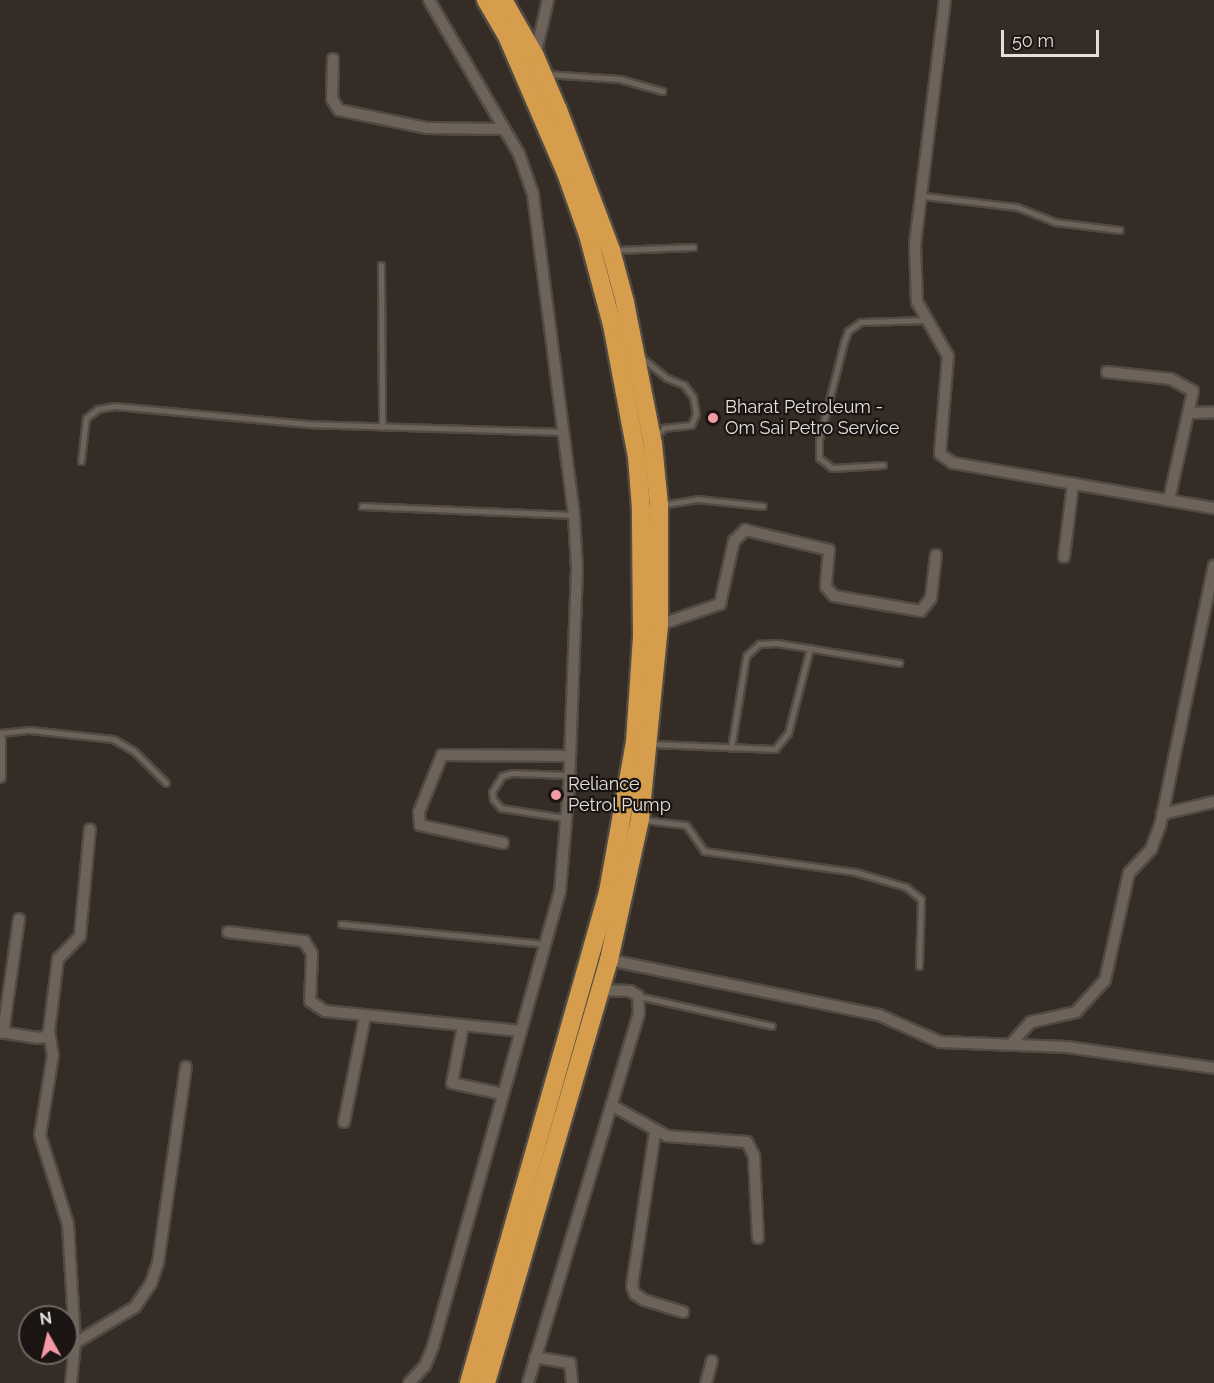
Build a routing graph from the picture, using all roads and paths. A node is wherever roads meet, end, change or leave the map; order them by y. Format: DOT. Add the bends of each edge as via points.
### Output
graph roads {
  1 [pos="429,0"];
  2 [pos="486,0"];
  3 [pos="502,0"];
  4 [pos="548,0"];
  5 [pos="945,0"];
  6 [pos="333,59"];
  7 [pos="538,65"];
  8 [pos="662,92"];
  9 [pos="503,129"];
  10 [pos="924,196"];
  11 [pos="1120,230"];
  12 [pos="693,247"];
  13 [pos="611,250"];
  14 [pos="381,265"];
  15 [pos="926,320"];
  16 [pos="636,353"];
  17 [pos="1107,372"];
  18 [pos="1214,412"];
  19 [pos="1190,413"];
  20 [pos="382,426"];
  21 [pos="563,432"];
  22 [pos="652,438"];
  23 [pos="81,461"];
  24 [pos="884,465"];
  25 [pos="1073,484"];
  26 [pos="1169,501"];
  27 [pos="659,505"];
  28 [pos="362,506"];
  29 [pos="763,506"];
  30 [pos="1214,508"];
  31 [pos="574,515"];
  32 [pos="936,555"];
  33 [pos="1065,557"];
  34 [pos="1214,566"];
  35 [pos="659,625"];
  36 [pos="810,648"];
  37 [pos="899,663"];
  38 [pos="0,733"];
  39 [pos="0,739"];
  40 [pos="649,744"];
  41 [pos="731,748"];
  42 [pos="570,756"];
  43 [pos="569,775"];
  44 [pos="0,777"];
  45 [pos="166,783"];
  46 [pos="1214,802"];
  47 [pos="1162,814"];
  48 [pos="567,818"];
  49 [pos="640,819"];
  50 [pos="90,829"];
  51 [pos="503,843"];
  52 [pos="19,919"];
  53 [pos="341,924"];
  54 [pos="228,932"];
  55 [pos="546,944"];
  56 [pos="609,960"];
  57 [pos="919,966"];
  58 [pos="600,990"];
  59 [pos="638,996"];
  60 [pos="365,1017"];
  61 [pos="463,1026"];
  62 [pos="772,1026"];
  63 [pos="49,1031"];
  64 [pos="521,1031"];
  65 [pos="2,1033"];
  66 [pos="1011,1044"];
  67 [pos="186,1067"];
  68 [pos="1214,1068"];
  69 [pos="503,1094"];
  70 [pos="611,1105"];
  71 [pos="344,1122"];
  72 [pos="655,1132"];
  73 [pos="758,1238"];
  74 [pos="73,1305"];
  75 [pos="683,1312"];
  76 [pos="78,1341"];
  77 [pos="535,1357"];
  78 [pos="712,1361"];
  79 [pos="73,1365"];
  80 [pos="71,1383"];
  81 [pos="409,1383"];
  82 [pos="469,1383"];
  83 [pos="486,1383"];
  84 [pos="528,1383"];
  85 [pos="572,1383"];
  86 [pos="706,1383"];
  1 -- 9 [label="street"];
  2 -- 82 [label="highway" via="507,36 566,173 588,235 612,325 638,468 642,636 635,742 608,892"];
  3 -- 7 [label="highway"];
  4 -- 7 [label="street"];
  5 -- 10 [label="street"];
  6 -- 9 [label="street" via="332,99 339,110 427,128"];
  7 -- 8 [label="lane" via="620,79"];
  7 -- 13 [label="highway"];
  9 -- 21 [label="street" via="519,154 533,194"];
  10 -- 11 [label="lane" via="1017,207 1055,222"];
  10 -- 15 [label="street" via="915,251 917,302"];
  12 -- 13 [label="lane"];
  13 -- 16 [label="highway"];
  14 -- 20 [label="lane"];
  15 -- 24 [label="lane" via="861,322 848,331 844,342 819,440 819,458 832,468"];
  15 -- 25 [label="street" via="948,356 939,445 944,460"];
  16 -- 22 [label="highway"];
  16 -- 22 [label="lane" via="667,378 684,385 693,397 696,414 691,425 664,428"];
  17 -- 19 [label="street" via="1182,382 1193,392"];
  18 -- 19 [label="street"];
  19 -- 26 [label="street"];
  20 -- 21 [label="lane"];
  20 -- 23 [label="lane" via="115,406 98,409 86,418"];
  21 -- 31 [label="street"];
  22 -- 27 [label="highway"];
  25 -- 26 [label="street"];
  25 -- 33 [label="street"];
  26 -- 30 [label="street"];
  27 -- 29 [label="lane" via="698,499"];
  27 -- 35 [label="highway"];
  28 -- 31 [label="lane"];
  31 -- 42 [label="street" via="577,569"];
  32 -- 35 [label="street" via="932,598 921,611 834,596 826,587 829,550 745,530 734,541 720,604"];
  34 -- 47 [label="street"];
  35 -- 40 [label="highway"];
  36 -- 37 [label="lane"];
  36 -- 41 [label="lane" via="782,744 767,750"];
  36 -- 41 [label="lane" via="768,642 750,649 743,665"];
  38 -- 45 [label="lane" via="30,730 113,739 134,751"];
  39 -- 44 [label="street"];
  40 -- 41 [label="lane"];
  40 -- 49 [label="highway"];
  42 -- 43 [label="street"];
  42 -- 51 [label="street" via="442,755 418,812 420,825"];
  43 -- 48 [label="street"];
  43 -- 48 [label="lane" via="512,773 502,776 492,792 501,808"];
  46 -- 47 [label="street"];
  47 -- 66 [label="street" via="1151,849 1129,873 1105,980 1076,1012 1031,1022"];
  48 -- 55 [label="street" via="560,891"];
  49 -- 56 [label="highway"];
  49 -- 57 [label="lane" via="686,825 704,851 855,872 906,886 921,899"];
  50 -- 63 [label="street" via="80,936 58,959"];
  52 -- 65 [label="street"];
  53 -- 55 [label="lane"];
  54 -- 60 [label="street" via="304,941 312,954 310,1001 325,1011"];
  55 -- 64 [label="street"];
  56 -- 58 [label="highway"];
  56 -- 66 [label="street" via="879,1015 940,1042"];
  58 -- 59 [label="street" via="630,991"];
  58 -- 83 [label="highway"];
  59 -- 62 [label="lane"];
  59 -- 70 [label="street" via="639,1014"];
  60 -- 61 [label="street"];
  60 -- 71 [label="street"];
  61 -- 64 [label="street"];
  61 -- 69 [label="street" via="452,1083"];
  63 -- 65 [label="street" via="46,1037 37,1038"];
  63 -- 74 [label="street" via="53,1055 40,1134 68,1224"];
  64 -- 69 [label="street"];
  66 -- 68 [label="street" via="1067,1047"];
  67 -- 76 [label="street" via="152,1283 135,1306"];
  69 -- 81 [label="street" via="433,1346 424,1366"];
  70 -- 72 [label="street"];
  70 -- 77 [label="street"];
  72 -- 73 [label="street" via="679,1139 747,1142 754,1156"];
  72 -- 75 [label="street" via="632,1286 644,1300"];
  77 -- 84 [label="street"];
  77 -- 85 [label="street" via="570,1363"];
  78 -- 86 [label="street"];
  79 -- 80 [label="street"];
}
